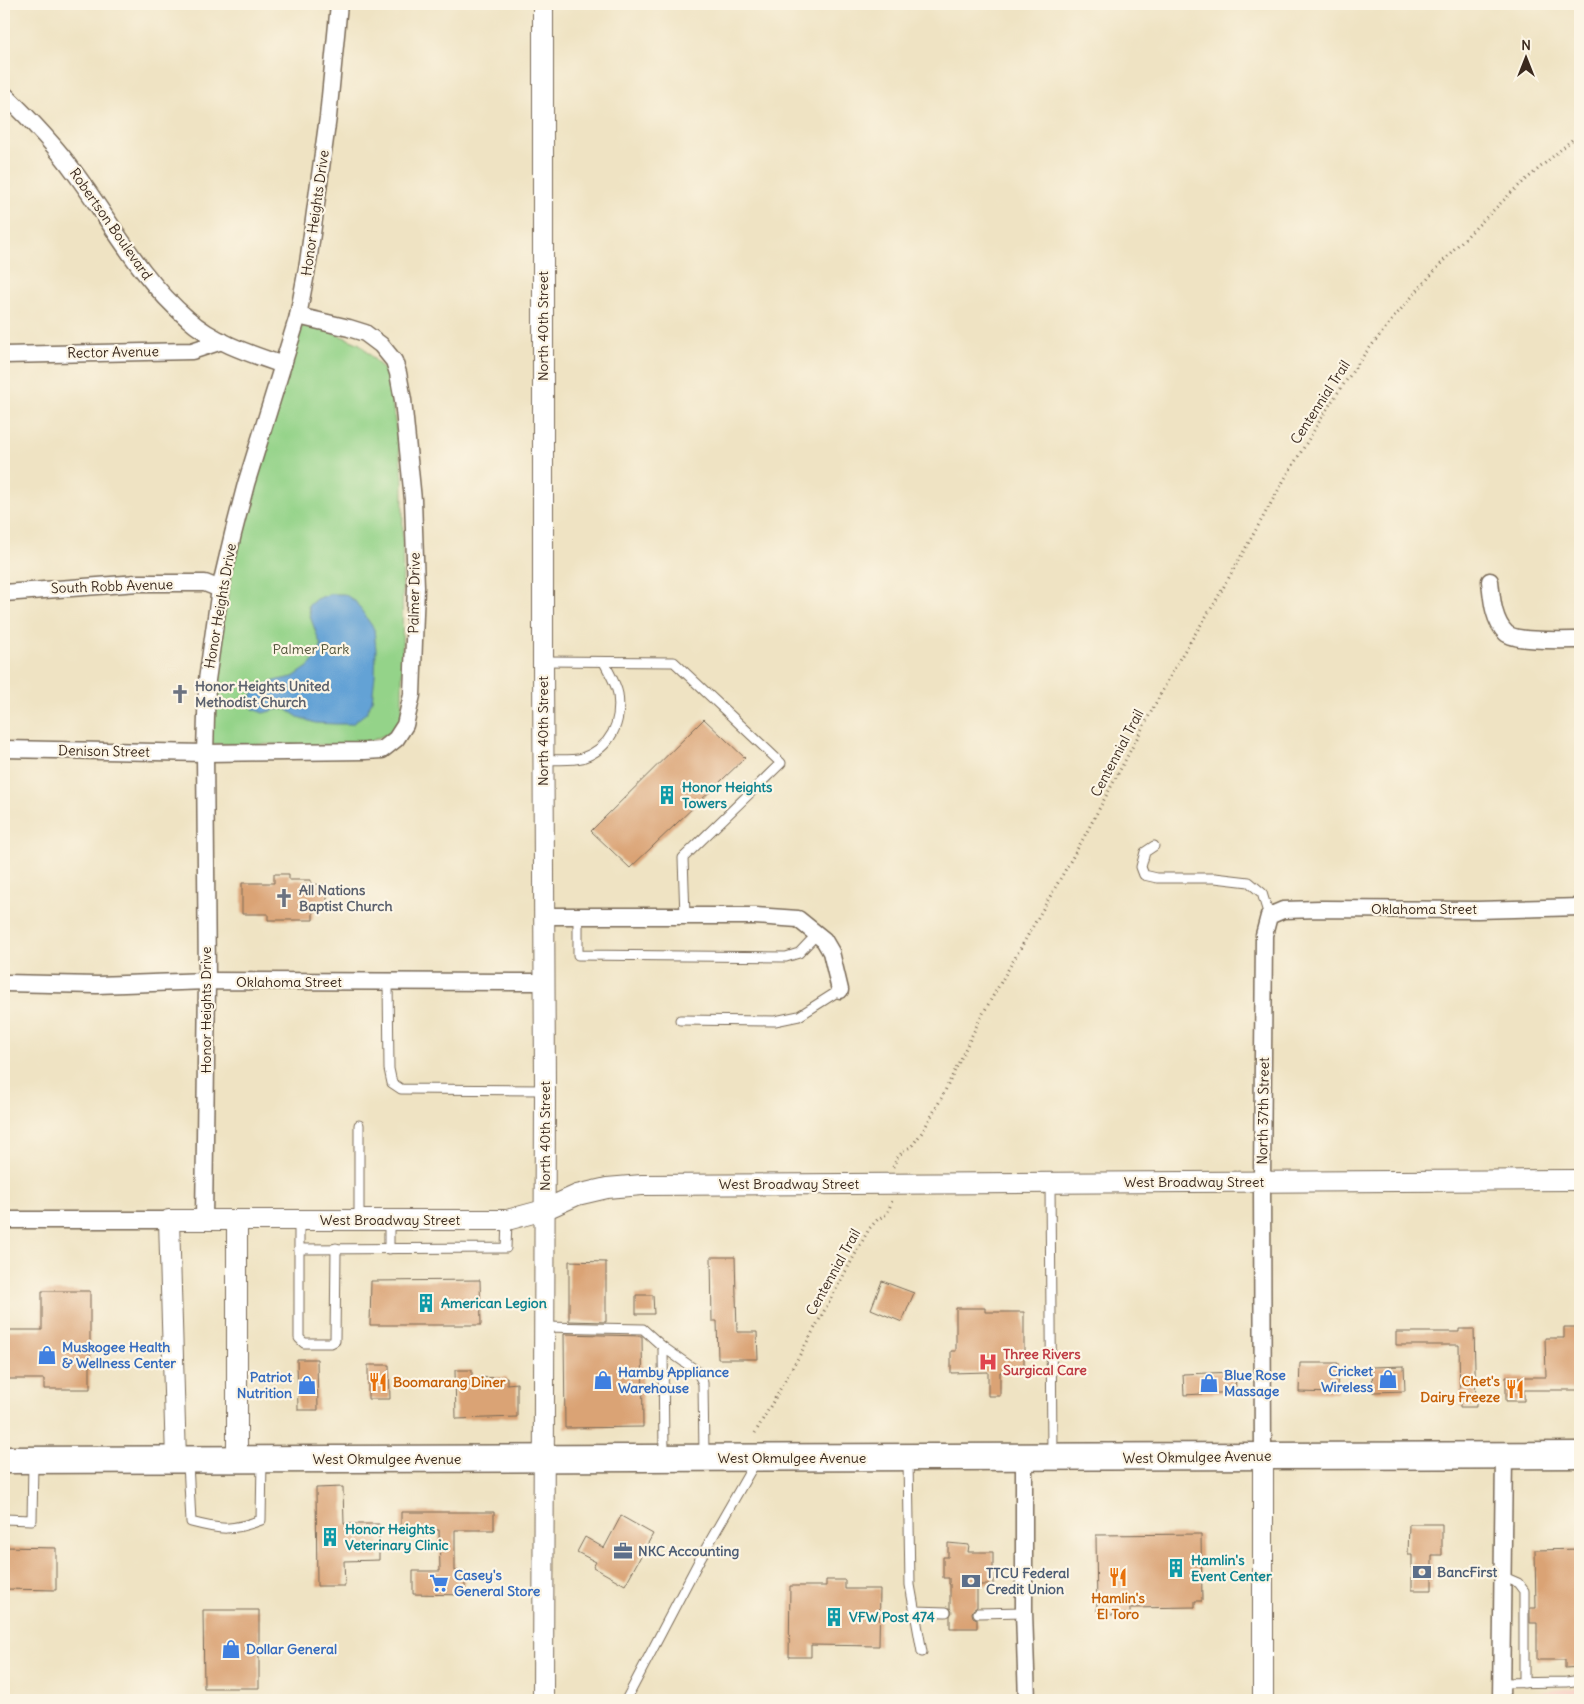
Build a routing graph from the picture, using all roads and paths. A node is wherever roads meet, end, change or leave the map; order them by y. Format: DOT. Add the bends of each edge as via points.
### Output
graph roads {
  1 [pos="339,4"];
  2 [pos="543,4"];
  3 [pos="4,94"];
  4 [pos="1580,133"];
  5 [pos="298,316"];
  6 [pos="222,341"];
  7 [pos="4,355"];
  8 [pos="283,365"];
  9 [pos="1490,581"];
  10 [pos="220,589"];
  11 [pos="4,593"];
  12 [pos="1580,640"];
  13 [pos="543,661"];
  14 [pos="604,662"];
  15 [pos="4,750"];
  16 [pos="205,753"];
  17 [pos="543,760"];
  18 [pos="1154,846"];
  19 [pos="1580,908"];
  20 [pos="544,916"];
  21 [pos="578,916"];
  22 [pos="685,916"];
  23 [pos="1269,916"];
  24 [pos="817,934"];
  25 [pos="207,981"];
  26 [pos="388,982"];
  27 [pos="544,982"];
  28 [pos="4,983"];
  29 [pos="840,990"];
  30 [pos="680,1020"];
  31 [pos="545,1090"];
  32 [pos="359,1125"];
  33 [pos="1580,1180"];
  34 [pos="1262,1181"];
  35 [pos="1050,1183"];
  36 [pos="892,1184"];
  37 [pos="544,1210"];
  38 [pos="4,1220"];
  39 [pos="169,1220"];
  40 [pos="204,1220"];
  41 [pos="359,1220"];
  42 [pos="389,1220"];
  43 [pos="507,1220"];
  44 [pos="237,1221"];
  45 [pos="299,1221"];
  46 [pos="299,1248"];
  47 [pos="336,1248"];
  48 [pos="389,1248"];
  49 [pos="544,1327"];
  50 [pos="662,1347"];
  51 [pos="757,1445"];
  52 [pos="1580,1455"];
  53 [pos="1264,1456"];
  54 [pos="1504,1456"];
  55 [pos="544,1458"];
  56 [pos="664,1458"];
  57 [pos="704,1458"];
  58 [pos="908,1458"];
  59 [pos="1024,1458"];
  60 [pos="1052,1458"];
  61 [pos="4,1460"];
  62 [pos="33,1460"];
  63 [pos="182,1460"];
  64 [pos="250,1460"];
  65 [pos="4,1520"];
  66 [pos="1502,1576"];
  67 [pos="915,1611"];
  68 [pos="946,1612"];
  69 [pos="978,1612"];
  70 [pos="1024,1612"];
  71 [pos="922,1652"];
  72 [pos="1580,1680"];
  73 [pos="1501,1683"];
  74 [pos="1524,1683"];
  75 [pos="543,1700"];
  76 [pos="626,1700"];
  77 [pos="1027,1700"];
  78 [pos="1263,1700"];
  79 [pos="1501,1700"];
  1 -- 5 [label="street, Honor Heights Drive" via="327,127"];
  2 -- 13 [label="street, North 40th Street"];
  3 -- 6 [label="street, Robertson Boulevard" via="35,124 74,172 142,273 189,320"];
  4 -- 36 [label="path, Centennial Trail" via="1514,190 1453,250 1395,316 1330,404 1180,658 1083,840 981,1017 923,1131 897,1158"];
  5 -- 8 [label="street, Honor Heights Drive"];
  5 -- 16 [label="street, Palmer Drive" via="365,333 390,355 398,373 413,500 416,587 412,695 405,725 396,739 382,750"];
  6 -- 7 [label="street, Rector Avenue" via="192,350"];
  6 -- 8 [label="street, Robertson Boulevard"];
  8 -- 10 [label="street, Honor Heights Drive" via="246,484"];
  9 -- 12 [label="street" via="1493,607 1508,635 1521,639"];
  10 -- 11 [label="street, South Robb Avenue" via="205,583 138,583"];
  10 -- 16 [label="street, Honor Heights Drive" via="207,680"];
  13 -- 14 [label="lane"];
  13 -- 17 [label="street, North 40th Street"];
  14 -- 17 [label="lane" via="617,692 619,716 614,730 601,749 581,758"];
  14 -- 22 [label="lane" via="674,662 781,763 683,858"];
  15 -- 16 [label="street, Denison Street"];
  16 -- 25 [label="street, Honor Heights Drive"];
  17 -- 20 [label="street, North 40th Street"];
  18 -- 23 [label="lane" via="1145,852 1141,867 1144,875 1249,882 1262,894"];
  19 -- 23 [label="street, Oklahoma Street" via="1282,910"];
  20 -- 21 [label="street"];
  20 -- 27 [label="street, North 40th Street"];
  21 -- 22 [label="street"];
  21 -- 24 [label="lane" via="578,955 786,957 799,953"];
  22 -- 24 [label="street" via="793,918"];
  23 -- 34 [label="street, North 37th Street" via="1264,934"];
  24 -- 29 [label="street" via="831,952"];
  25 -- 26 [label="street, Oklahoma Street"];
  25 -- 28 [label="street, Oklahoma Street" via="97,985"];
  25 -- 40 [label="street, Honor Heights Drive"];
  26 -- 27 [label="street, Oklahoma Street"];
  26 -- 31 [label="lane" via="389,1069 392,1083 396,1086 401,1089"];
  27 -- 31 [label="street, North 40th Street"];
  29 -- 30 [label="lane" via="800,1016 775,1021"];
  31 -- 37 [label="street, North 40th Street"];
  32 -- 41 [label="lane"];
  33 -- 34 [label="street, West Broadway Street"];
  34 -- 35 [label="street, West Broadway Street"];
  34 -- 53 [label="street, North 37th Street"];
  35 -- 36 [label="street, West Broadway Street"];
  35 -- 60 [label="lane"];
  36 -- 37 [label="street, West Broadway Street" via="642,1185 578,1194"];
  36 -- 51 [label="path, Centennial Trail" via="892,1204 887,1214 869,1229 806,1344"];
  37 -- 43 [label="street, West Broadway Street"];
  37 -- 49 [label="street, North 40th Street"];
  38 -- 39 [label="street, West Broadway Street"];
  39 -- 40 [label="street, West Broadway Street"];
  39 -- 63 [label="street"];
  40 -- 44 [label="street, West Broadway Street"];
  41 -- 42 [label="street, West Broadway Street"];
  41 -- 45 [label="street, West Broadway Street"];
  42 -- 43 [label="street, West Broadway Street"];
  42 -- 48 [label="lane"];
  43 -- 48 [label="lane" via="506,1248"];
  44 -- 45 [label="street, West Broadway Street"];
  44 -- 64 [label="street"];
  45 -- 46 [label="lane"];
  46 -- 47 [label="lane"];
  46 -- 47 [label="lane" via="299,1338 304,1343 335,1341"];
  47 -- 48 [label="lane"];
  49 -- 50 [label="lane" via="642,1329"];
  49 -- 55 [label="street, North 40th Street"];
  50 -- 56 [label="lane"];
  50 -- 57 [label="lane" via="698,1371 703,1383"];
  51 -- 57 [label="main road, West Okmulgee Avenue"];
  51 -- 58 [label="main road, West Okmulgee Avenue"];
  51 -- 76 [label="lane"];
  52 -- 54 [label="main road, West Okmulgee Avenue"];
  53 -- 54 [label="main road, West Okmulgee Avenue"];
  53 -- 60 [label="main road, West Okmulgee Avenue"];
  53 -- 78 [label="street"];
  54 -- 66 [label="street"];
  55 -- 56 [label="main road, West Okmulgee Avenue"];
  55 -- 64 [label="main road, West Okmulgee Avenue"];
  55 -- 75 [label="street, North 40th Street"];
  56 -- 57 [label="main road, West Okmulgee Avenue"];
  58 -- 59 [label="main road, West Okmulgee Avenue"];
  58 -- 67 [label="lane" via="910,1585"];
  59 -- 60 [label="main road, West Okmulgee Avenue"];
  59 -- 70 [label="street"];
  61 -- 62 [label="main road, West Okmulgee Avenue"];
  62 -- 63 [label="main road, West Okmulgee Avenue"];
  62 -- 65 [label="lane" via="32,1520"];
  63 -- 64 [label="main road, West Okmulgee Avenue"];
  63 -- 64 [label="lane" via="191,1522 213,1528 240,1528 261,1520"];
  66 -- 73 [label="street"];
  66 -- 74 [label="lane" via="1518,1582 1524,1591"];
  67 -- 68 [label="lane"];
  67 -- 71 [label="lane"];
  69 -- 70 [label="lane"];
  70 -- 77 [label="street"];
  72 -- 74 [label="lane"];
  73 -- 74 [label="lane"];
  73 -- 79 [label="street"];
}
